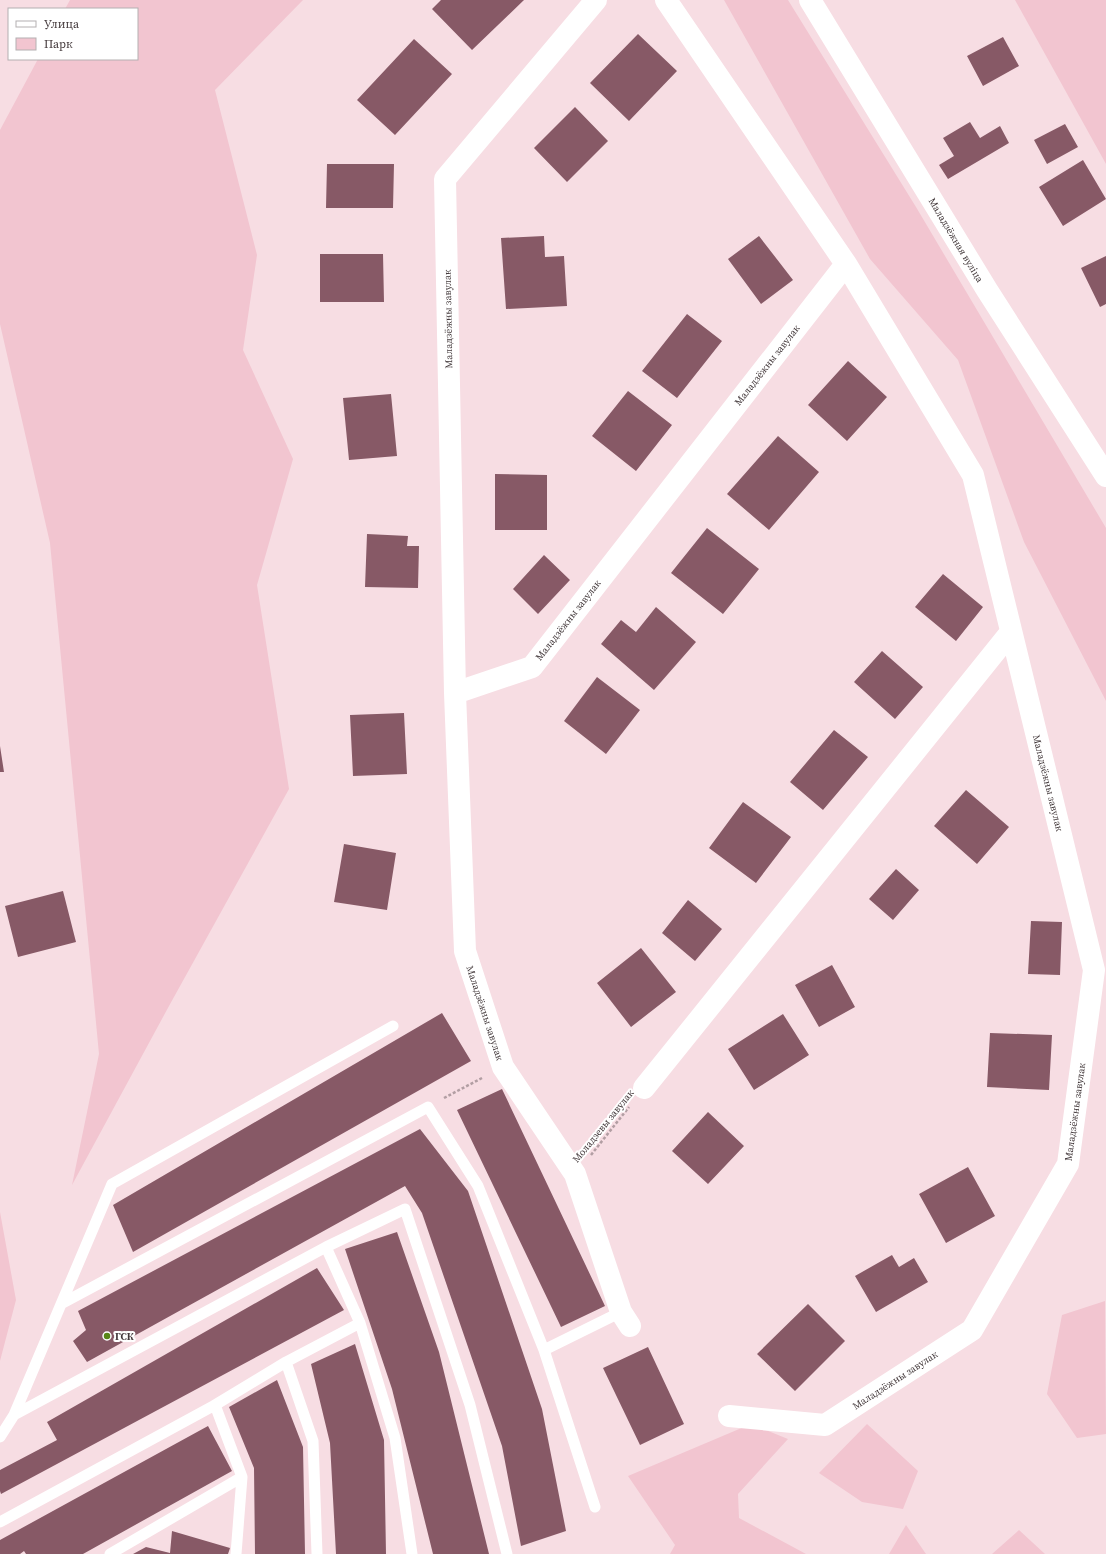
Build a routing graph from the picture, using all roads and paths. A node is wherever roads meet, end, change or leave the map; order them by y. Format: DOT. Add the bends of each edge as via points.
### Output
graph roads {
  1 [pos="596,0"];
  2 [pos="666,0"];
  3 [pos="810,0"];
  4 [pos="846,264"];
  5 [pos="1106,476"];
  6 [pos="1011,632"];
  7 [pos="455,694"];
  8 [pos="393,1026"];
  9 [pos="503,1067"];
  10 [pos="644,1088"];
  11 [pos="428,1107"];
  12 [pos="575,1174"];
  13 [pos="326,1247"];
  14 [pos="61,1304"];
  15 [pos="626,1319"];
  16 [pos="360,1323"];
  17 [pos="544,1350"];
  18 [pos="286,1362"];
  19 [pos="215,1405"];
  20 [pos="14,1415"];
  21 [pos="729,1416"];
  22 [pos="0,1437"];
  23 [pos="242,1477"];
  24 [pos="595,1507"];
  25 [pos="0,1522"];
  26 [pos="110,1554"];
  27 [pos="236,1554"];
  28 [pos="317,1554"];
  29 [pos="412,1554"];
  30 [pos="507,1554"];
  1 -- 7 [label="street, Маладзёжны завулак" via="445,179"];
  2 -- 4 [label="street, Маладзёжны завулак"];
  3 -- 5 [label="street, Маладзёжная вуліца" via="987,290"];
  4 -- 6 [label="street, Маладзёжны завулак" via="973,475"];
  4 -- 7 [label="street, Маладзёжны завулак" via="532,667"];
  6 -- 10 [label="street"];
  6 -- 21 [label="street, Маладзёжны завулак" via="1094,970 1068,1164 972,1330 825,1425"];
  7 -- 9 [label="street, Маладзёжны завулак" via="465,951"];
  8 -- 14 [label="lane" via="112,1184"];
  9 -- 11 [label="path"];
  9 -- 12 [label="street, Маладзёжны завулак"];
  10 -- 12 [label="path, Моладзевы завулак"];
  11 -- 14 [label="lane"];
  11 -- 17 [label="lane" via="478,1186"];
  12 -- 15 [label="street, Маладзёжны завулак"];
  13 -- 16 [label="lane"];
  13 -- 20 [label="lane"];
  13 -- 30 [label="lane" via="405,1209 470,1405"];
  14 -- 20 [label="lane"];
  15 -- 17 [label="lane"];
  16 -- 18 [label="lane"];
  16 -- 29 [label="lane" via="395,1438"];
  17 -- 24 [label="lane"];
  18 -- 19 [label="lane"];
  18 -- 28 [label="lane" via="313,1441"];
  19 -- 23 [label="lane"];
  19 -- 25 [label="lane"];
  20 -- 22 [label="lane"];
  23 -- 26 [label="lane"];
  23 -- 27 [label="lane"];
}
